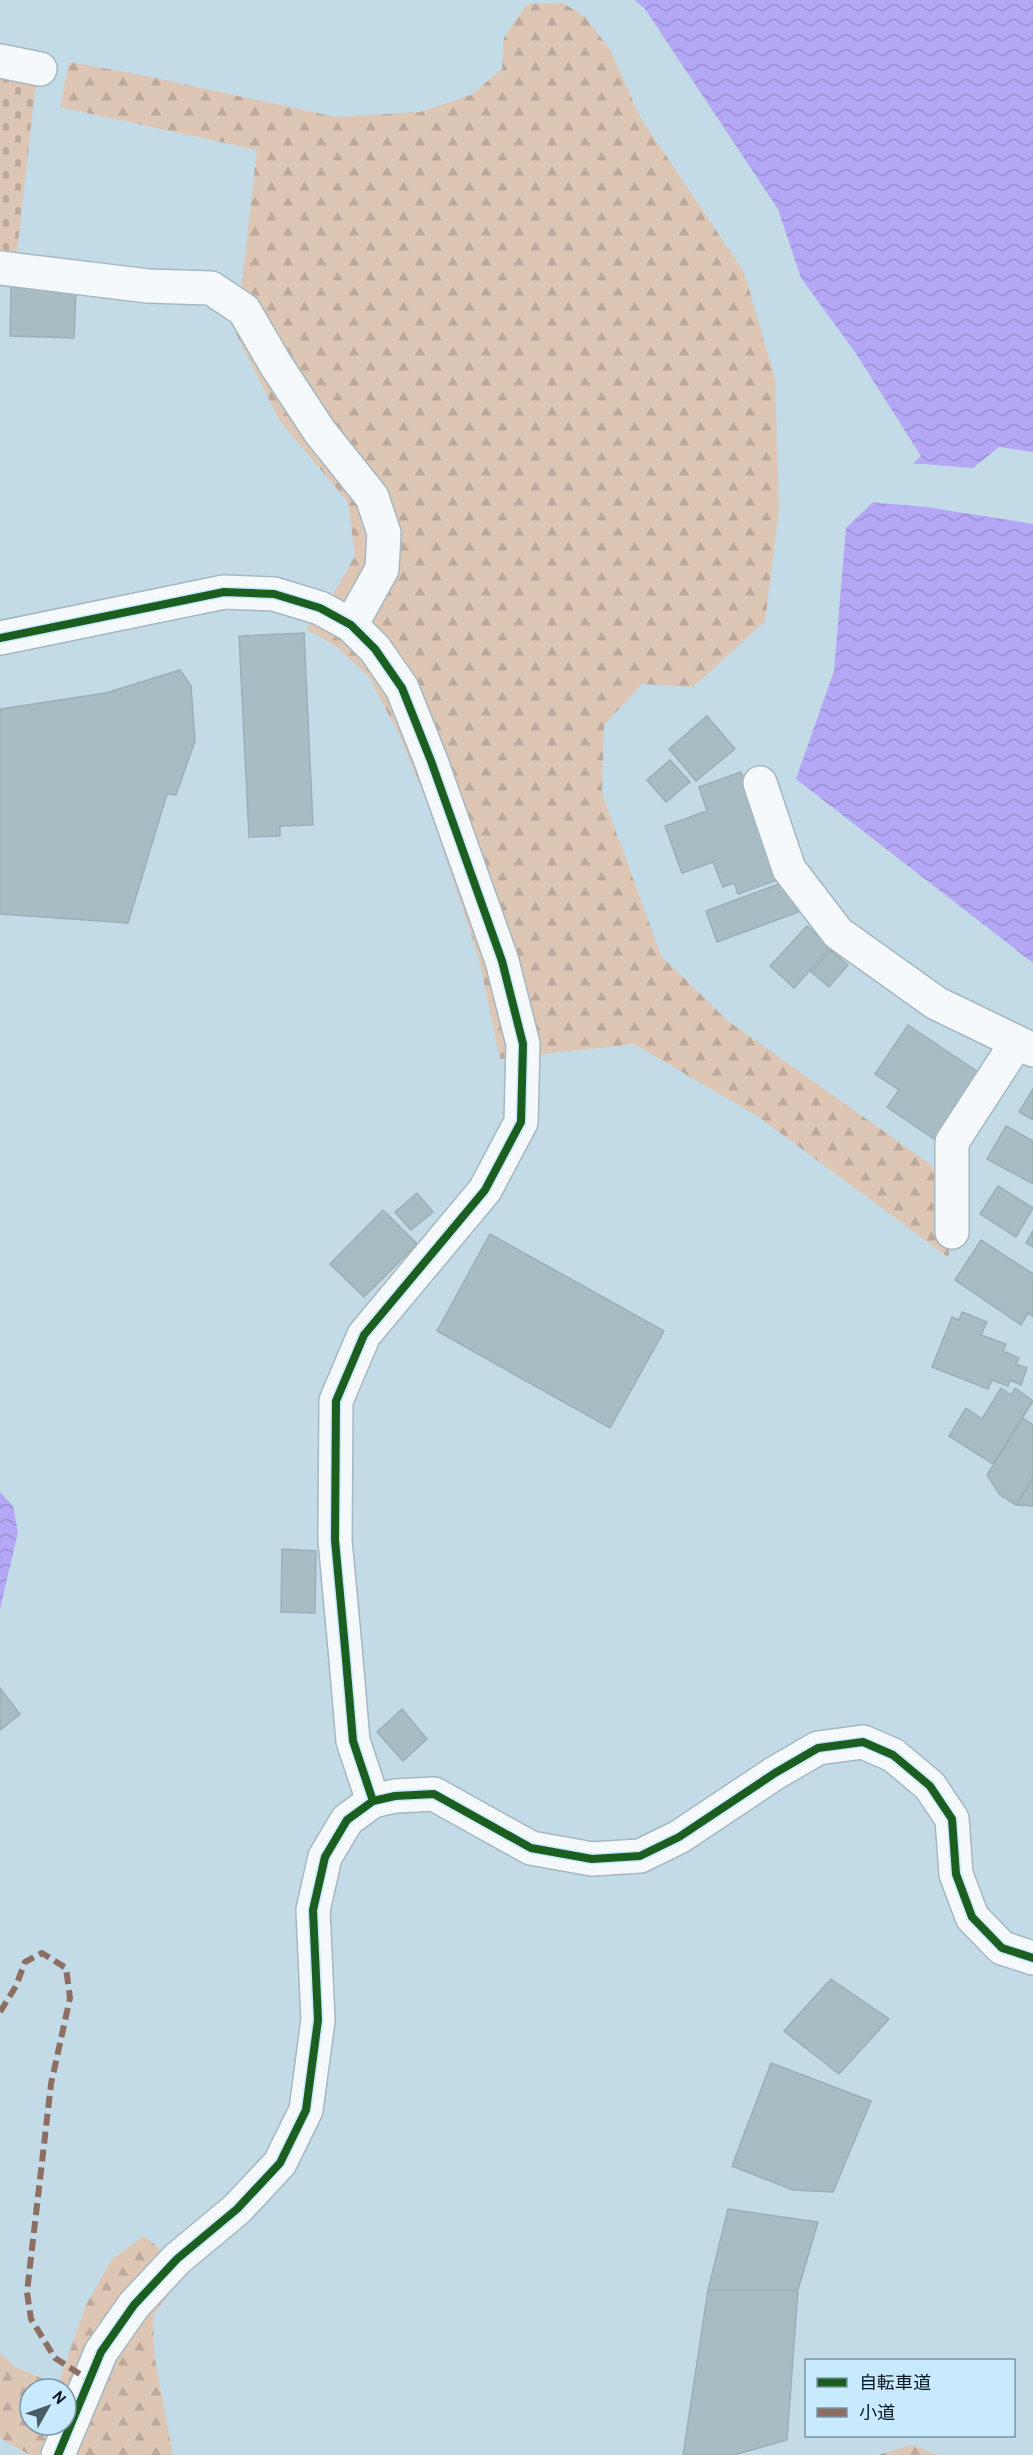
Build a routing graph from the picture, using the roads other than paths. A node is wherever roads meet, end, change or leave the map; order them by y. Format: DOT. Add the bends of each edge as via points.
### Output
graph roads {
  1 [pos="0,61"];
  2 [pos="40,69"];
  3 [pos="0,268"];
  4 [pos="351,625"];
  5 [pos="0,638"];
  6 [pos="760,783"];
  7 [pos="1025,1046"];
  8 [pos="952,1232"];
  9 [pos="373,1801"];
  10 [pos="1033,1958"];
  11 [pos="58,2455"];
  1 -- 2 [label="street"];
  3 -- 4 [label="street" via="148,286 211,288 244,310 320,432 372,497 384,533 382,569"];
  4 -- 5 [label="street" via="320,608 274,594 224,592"];
  4 -- 9 [label="street" via="375,649 402,688 501,961 523,1044 521,1122 501,1161 485,1190 364,1335 336,1401 335,1540 353,1741"];
  6 -- 7 [label="street" via="789,869 838,933 936,1003"];
  7 -- 8 [label="street" via="952,1142"];
  9 -- 10 [label="street" via="434,1794 531,1848 592,1860 640,1856 679,1837 819,1748 863,1742 893,1755 930,1786 952,1819 956,1874 972,1917 1002,1948"];
  9 -- 11 [label="street" via="347,1820 325,1857 313,1910 318,2020 306,2110 280,2163 134,2305 101,2352"];
}
